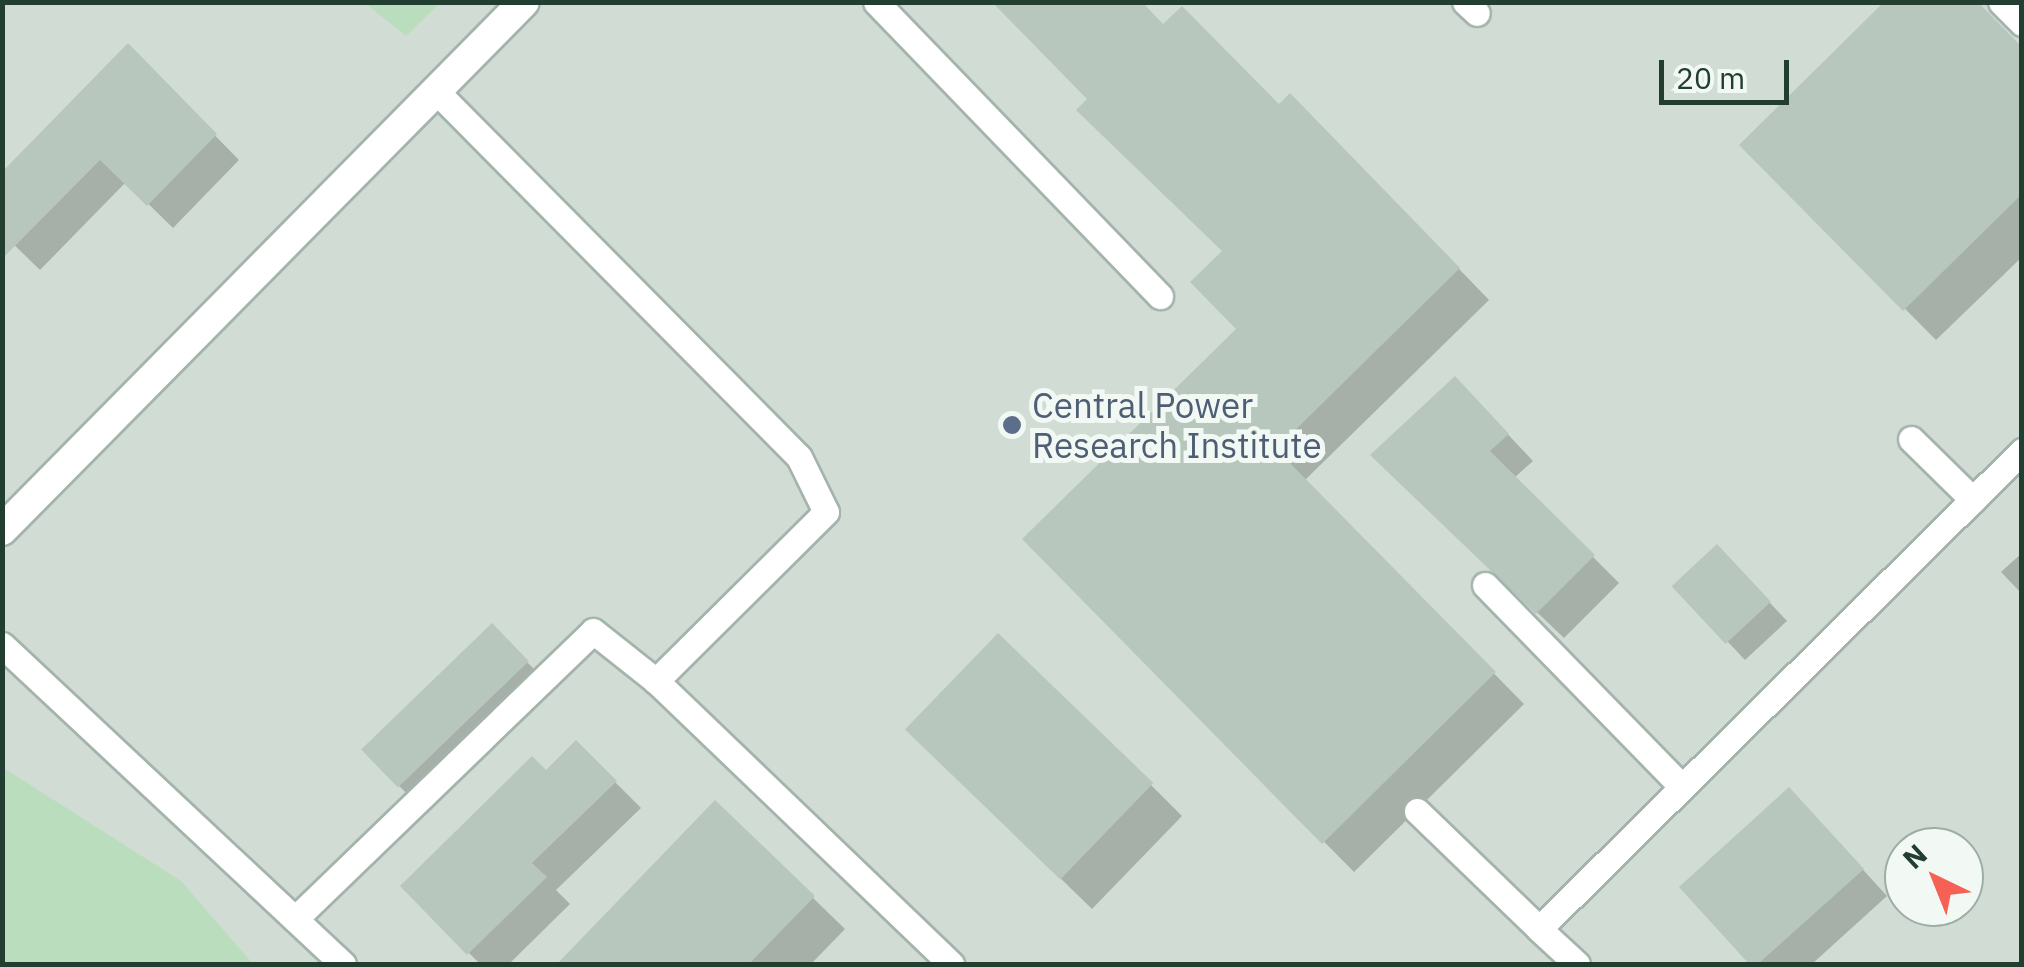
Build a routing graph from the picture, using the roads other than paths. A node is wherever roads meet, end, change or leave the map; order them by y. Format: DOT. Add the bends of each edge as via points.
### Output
graph roads {
  1 [pos="524,2"];
  2 [pos="876,2"];
  3 [pos="2001,2"];
  4 [pos="2022,23"];
  5 [pos="436,91"];
  6 [pos="1160,296"];
  7 [pos="1911,439"];
  8 [pos="2022,451"];
  9 [pos="1972,500"];
  10 [pos="2,530"];
  11 [pos="1485,585"];
  12 [pos="2,645"];
  13 [pos="656,682"];
  14 [pos="1682,787"];
  15 [pos="1417,811"];
  16 [pos="295,919"];
  17 [pos="1540,929"];
  18 [pos="343,964"];
  19 [pos="950,964"];
  20 [pos="1576,964"];
  1 -- 5 [label="street"];
  2 -- 6 [label="lane"];
  3 -- 4 [label="lane"];
  5 -- 10 [label="street"];
  5 -- 13 [label="lane" via="799,457 826,512"];
  7 -- 9 [label="lane"];
  8 -- 9 [label="lane"];
  9 -- 14 [label="lane"];
  11 -- 14 [label="lane"];
  12 -- 16 [label="lane"];
  13 -- 16 [label="lane" via="593,631"];
  13 -- 19 [label="lane"];
  14 -- 17 [label="lane"];
  15 -- 17 [label="lane"];
  16 -- 18 [label="lane"];
  17 -- 20 [label="lane"];
}
